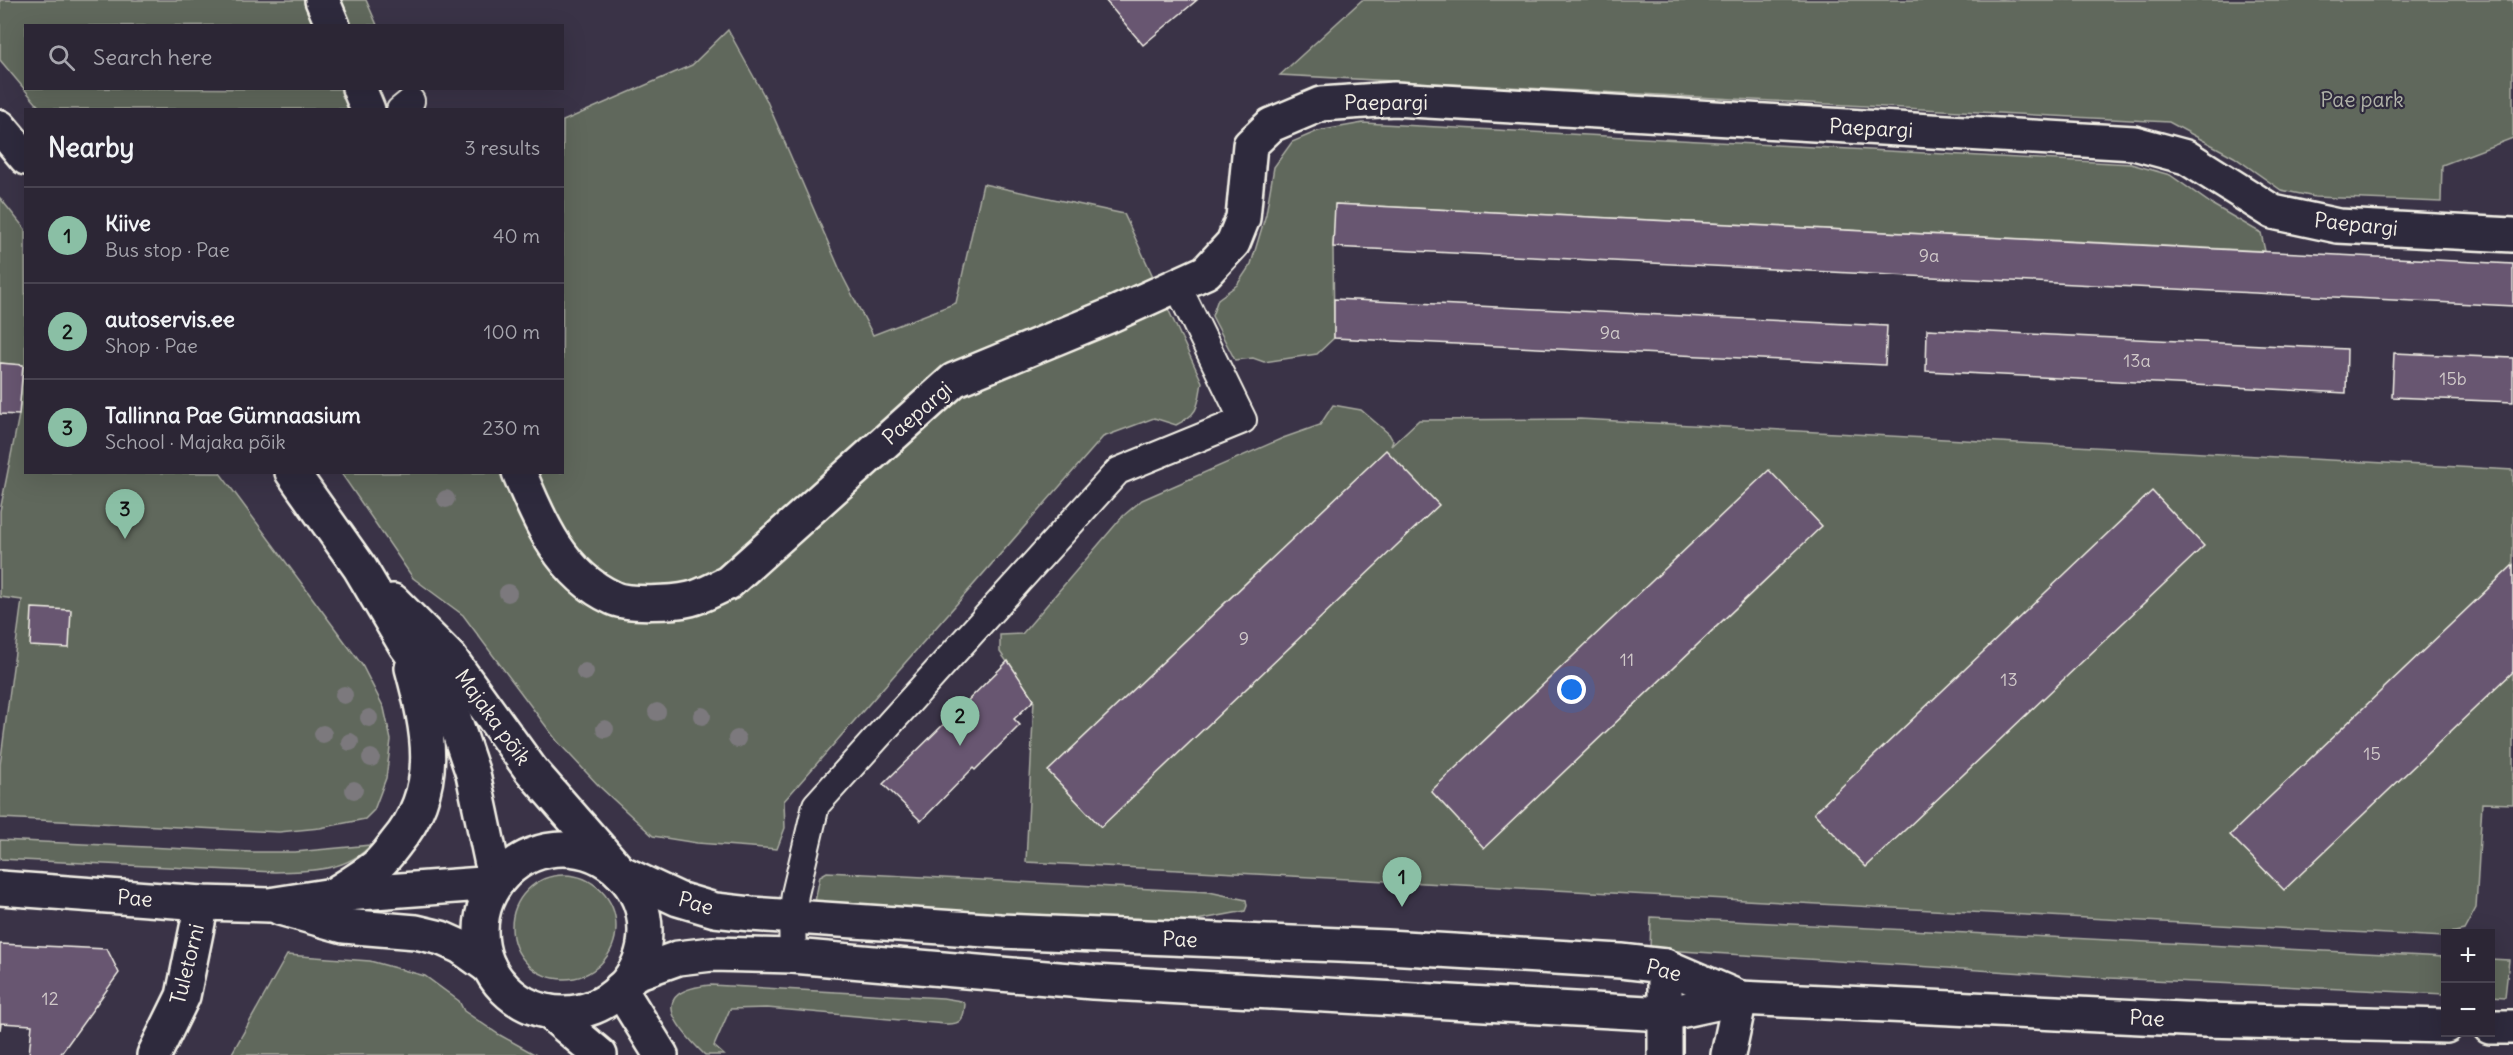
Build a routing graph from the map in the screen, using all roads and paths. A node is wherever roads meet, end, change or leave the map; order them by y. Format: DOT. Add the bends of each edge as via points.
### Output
graph roads {
  1 [pos="322,0"];
  2 [pos="332,24"];
  3 [pos="360,90"];
  4 [pos="367,108"];
  5 [pos="0,127"];
  6 [pos="24,156"];
  7 [pos="2513,235"];
  8 [pos="1177,285"];
  9 [pos="293,474"];
  10 [pos="520,474"];
  11 [pos="360,568"];
  12 [pos="406,646"];
  13 [pos="620,872"];
  14 [pos="496,883"];
  15 [pos="0,888"];
  16 [pos="333,895"];
  17 [pos="201,903"];
  18 [pos="269,905"];
  19 [pos="792,918"];
  20 [pos="794,956"];
  21 [pos="1665,966"];
  22 [pos="489,967"];
  23 [pos="627,982"];
  24 [pos="1740,999"];
  25 [pos="549,1012"];
  26 [pos="1665,1014"];
  27 [pos="2441,1026"];
  28 [pos="2495,1027"];
  29 [pos="2513,1027"];
  30 [pos="154,1055"];
  31 [pos="600,1055"];
  32 [pos="661,1055"];
  33 [pos="1665,1055"];
  34 [pos="1728,1055"];
  1 -- 2 [label="main road"];
  3 -- 4 [label="main road"];
  5 -- 6 [label="main road"];
  7 -- 8 [label="main road, Paepargi" via="2337,226 2273,212 2186,157 2134,143 1394,99 1321,104 1271,125 1250,145 1243,218 1233,243 1206,272"];
  8 -- 10 [label="main road, Paepargi" via="954,380 728,583 691,599 653,603 614,599 574,572 538,519"];
  8 -- 19 [label="lane" via="1243,420 1118,471 1086,506 816,805"];
  9 -- 11 [label="main road, Majaka põik"];
  11 -- 12 [label="main road, Majaka põik"];
  11 -- 13 [label="main road, Majaka põik" via="450,658 531,770"];
  12 -- 14 [label="main road, Majaka põik" via="451,709 473,774"];
  12 -- 16 [label="main road" via="426,718 429,769 418,807 411,825 377,866"];
  13 -- 14 [label="main road" via="590,853 555,848 521,859"];
  13 -- 19 [label="main road, Pae" via="678,899 715,910"];
  13 -- 23 [label="main road" via="637,896 645,923 640,960"];
  14 -- 16 [label="main road, Pae"];
  14 -- 22 [label="main road" via="485,905 480,929"];
  15 -- 17 [label="main road, Pae"];
  16 -- 18 [label="main road, Pae"];
  17 -- 18 [label="main road, Pae"];
  17 -- 30 [label="main road, Tuletorni" via="183,996"];
  18 -- 22 [label="main road, Pae" via="344,926 441,938"];
  19 -- 20 [label="lane"];
  19 -- 21 [label="main road, Pae" via="1387,947"];
  20 -- 23 [label="main road, Pae" via="712,954 678,958"];
  20 -- 26 [label="main road, Pae" via="1093,982"];
  21 -- 24 [label="main road, Pae"];
  21 -- 26 [label="main road"];
  22 -- 25 [label="main road" via="514,997"];
  23 -- 25 [label="main road" via="607,1000 588,1009"];
  23 -- 32 [label="main road"];
  24 -- 26 [label="main road, Pae"];
  24 -- 27 [label="main road, Pae" via="2204,1020"];
  24 -- 34 [label="main road"];
  25 -- 31 [label="main road"];
  26 -- 33 [label="main road"];
  28 -- 29 [label="main road"];
}
